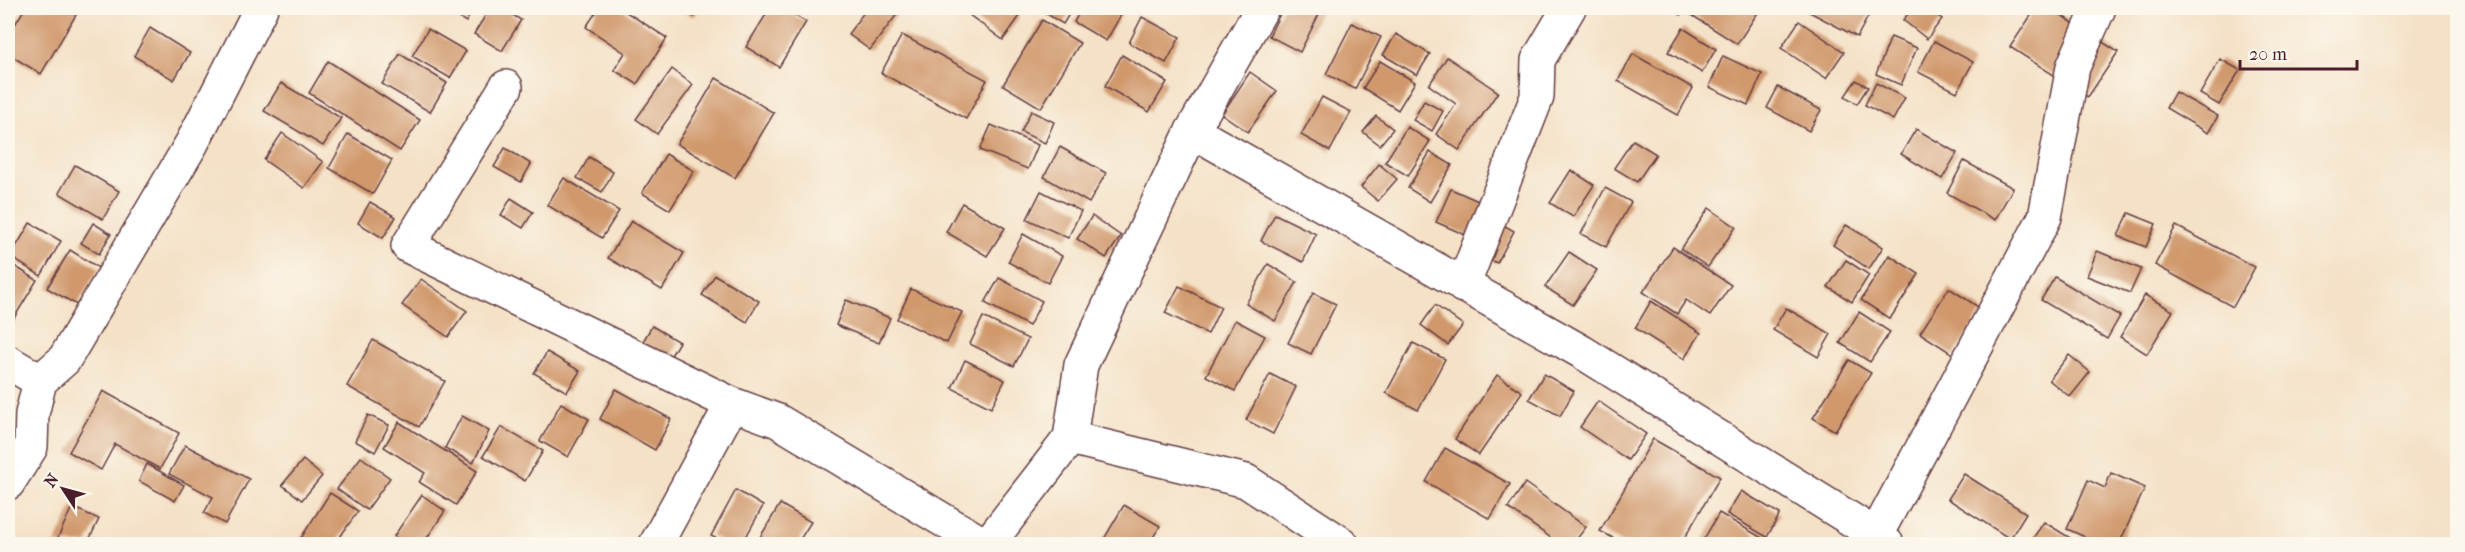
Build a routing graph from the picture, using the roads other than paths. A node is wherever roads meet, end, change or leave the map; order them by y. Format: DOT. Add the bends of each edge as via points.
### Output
graph roads {
  1 [pos="261,8"];
  2 [pos="1262,8"];
  3 [pos="1569,8"];
  4 [pos="2099,8"];
  5 [pos="506,87"];
  6 [pos="1192,131"];
  7 [pos="1463,286"];
  8 [pos="8,362"];
  9 [pos="40,381"];
  10 [pos="732,404"];
  11 [pos="1070,438"];
  12 [pos="8,483"];
  13 [pos="1882,540"];
  14 [pos="656,544"];
  15 [pos="983,544"];
  16 [pos="988,544"];
  17 [pos="1341,544"];
  1 -- 9 [label="street" via="192,143 64,360"];
  2 -- 6 [label="street"];
  3 -- 7 [label="street" via="1538,60 1537,97"];
  4 -- 13 [label="street" via="2073,68 2046,217"];
  5 -- 10 [label="street" via="408,246"];
  6 -- 7 [label="street"];
  6 -- 11 [label="street" via="1081,365"];
  7 -- 13 [label="street" via="1582,352"];
  8 -- 9 [label="street"];
  9 -- 12 [label="street" via="32,414 31,447"];
  10 -- 14 [label="street"];
  10 -- 15 [label="street" via="778,421"];
  11 -- 16 [label="street"];
  11 -- 17 [label="street" via="1246,481"];
}
